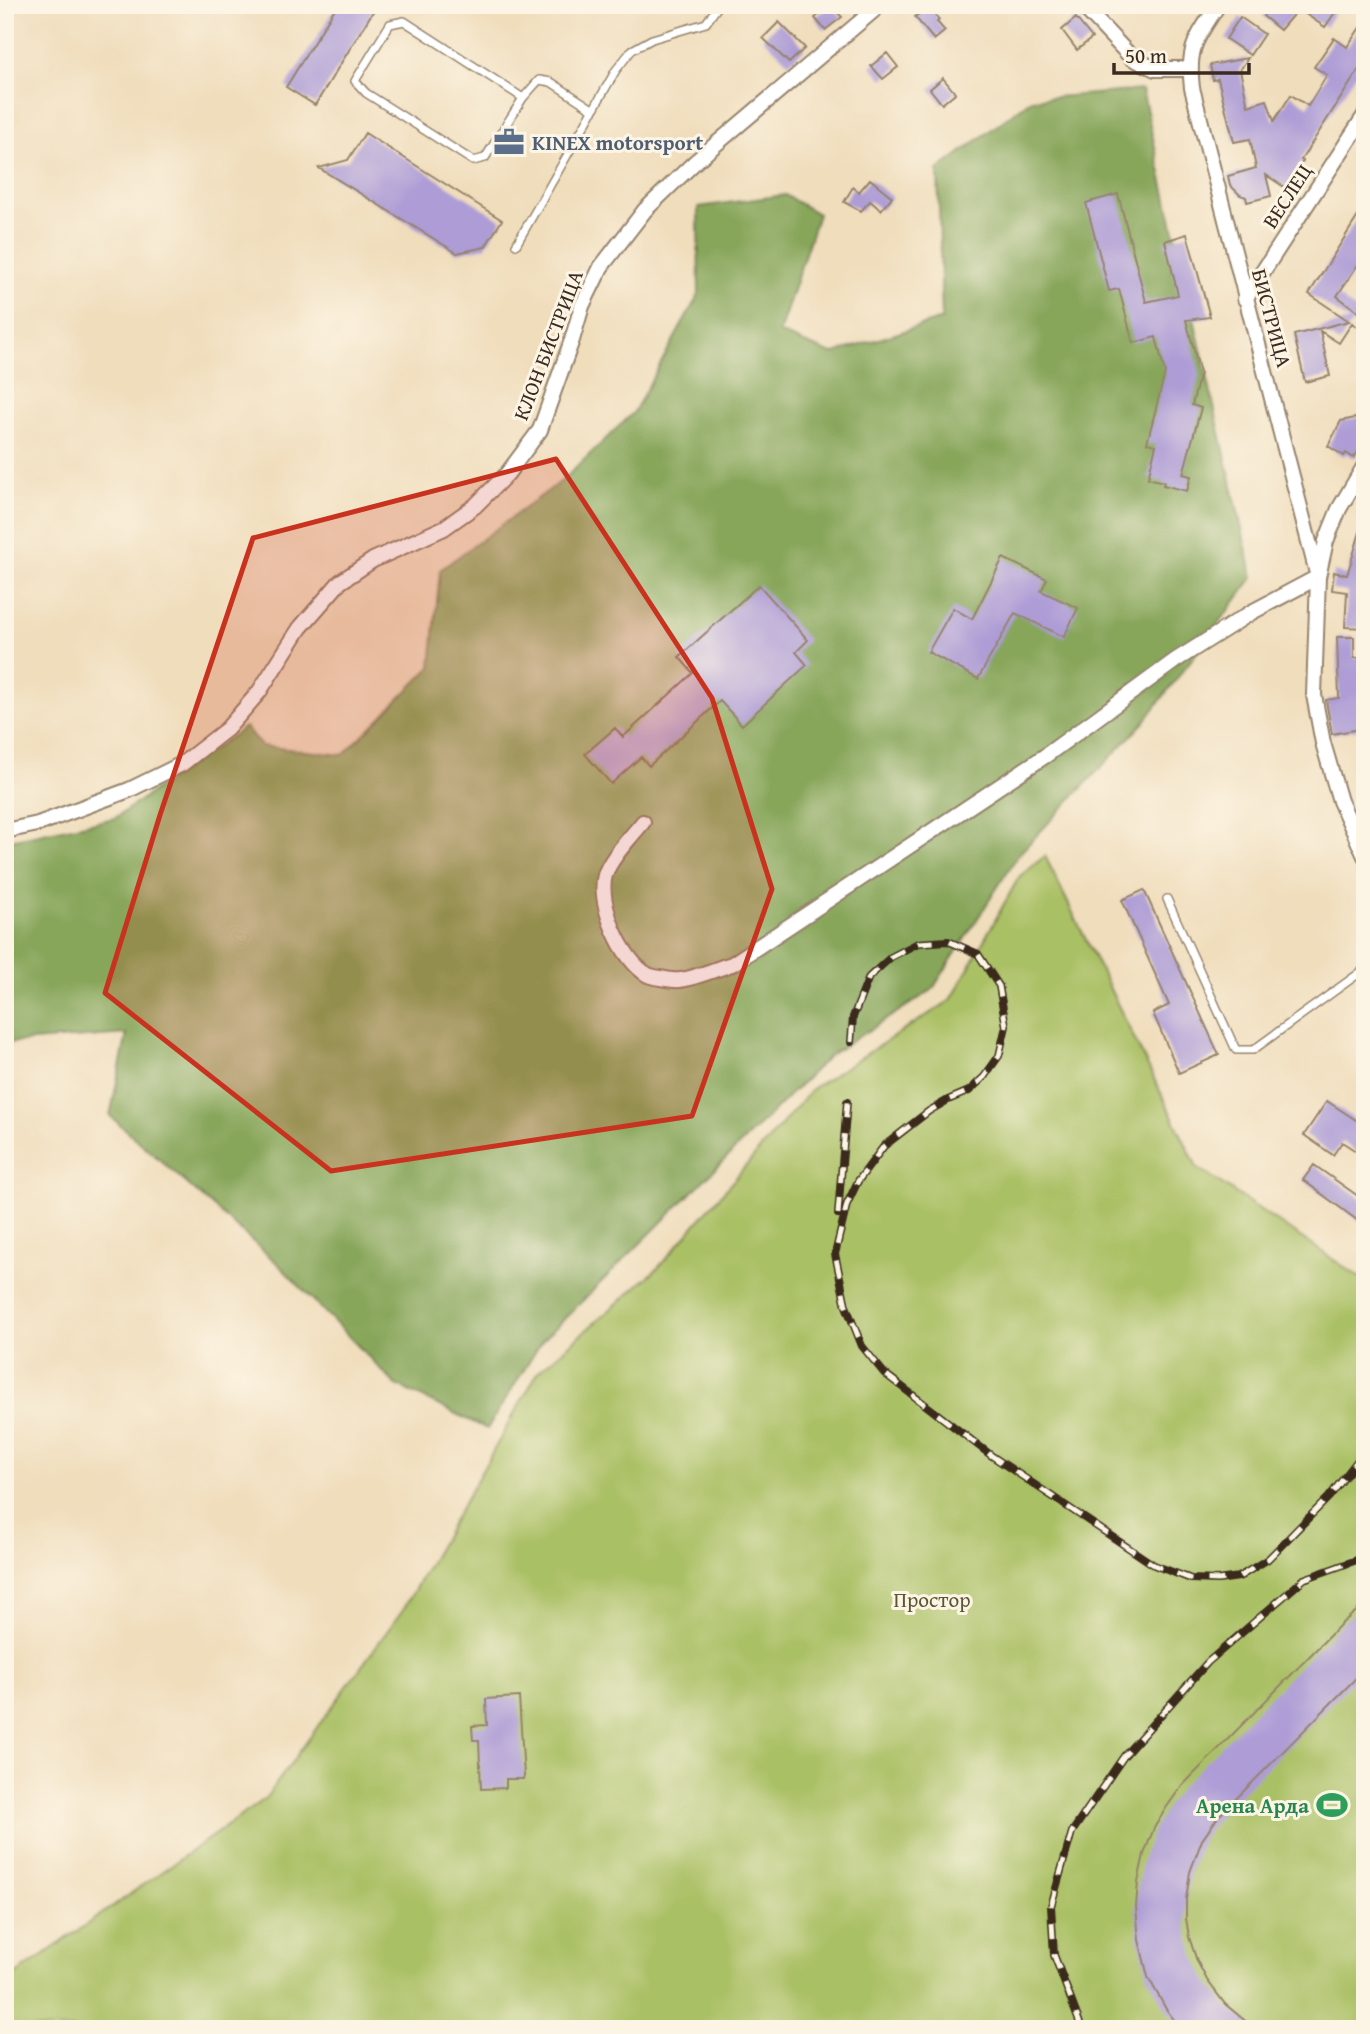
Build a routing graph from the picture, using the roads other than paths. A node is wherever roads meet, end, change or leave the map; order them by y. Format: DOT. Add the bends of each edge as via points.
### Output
graph roads {
  1 [pos="719,5"];
  2 [pos="880,5"];
  3 [pos="1082,5"];
  4 [pos="1219,5"];
  5 [pos="1190,69"];
  6 [pos="523,98"];
  7 [pos="594,110"];
  8 [pos="1365,115"];
  9 [pos="516,245"];
  10 [pos="1245,299"];
  11 [pos="1365,465"];
  12 [pos="1318,577"];
  13 [pos="643,822"];
  14 [pos="5,831"];
  15 [pos="1365,856"];
  16 [pos="1167,899"];
  17 [pos="1365,969"];
  1 -- 7 [label="lane" via="706,23 632,50"];
  2 -- 14 [label="street, КЛОН БИСТРИЦА" via="695,162 645,211 601,267 582,306 540,430 507,474 475,506 340,582 300,628 259,692 227,729 182,764 129,790 38,824"];
  3 -- 5 [label="street" via="1132,58 1154,69"];
  4 -- 5 [label="street, БИСТРИЦА" via="1192,46"];
  5 -- 10 [label="street, БИСТРИЦА"];
  6 -- 6 [label="lane" via="485,158 473,161 366,93 355,81 390,24 404,21"];
  6 -- 7 [label="lane" via="539,80 551,82"];
  7 -- 9 [label="lane"];
  8 -- 10 [label="street, ВЕСЛЕЦ"];
  10 -- 12 [label="street, БИСТРИЦА"];
  11 -- 12 [label="street" via="1339,509"];
  12 -- 13 [label="street" via="1176,660 1045,757 732,964 680,980 648,975 625,954 605,900 605,875"];
  12 -- 15 [label="street" via="1314,695 1340,801"];
  16 -- 17 [label="lane" via="1236,1050 1253,1050"];
}
